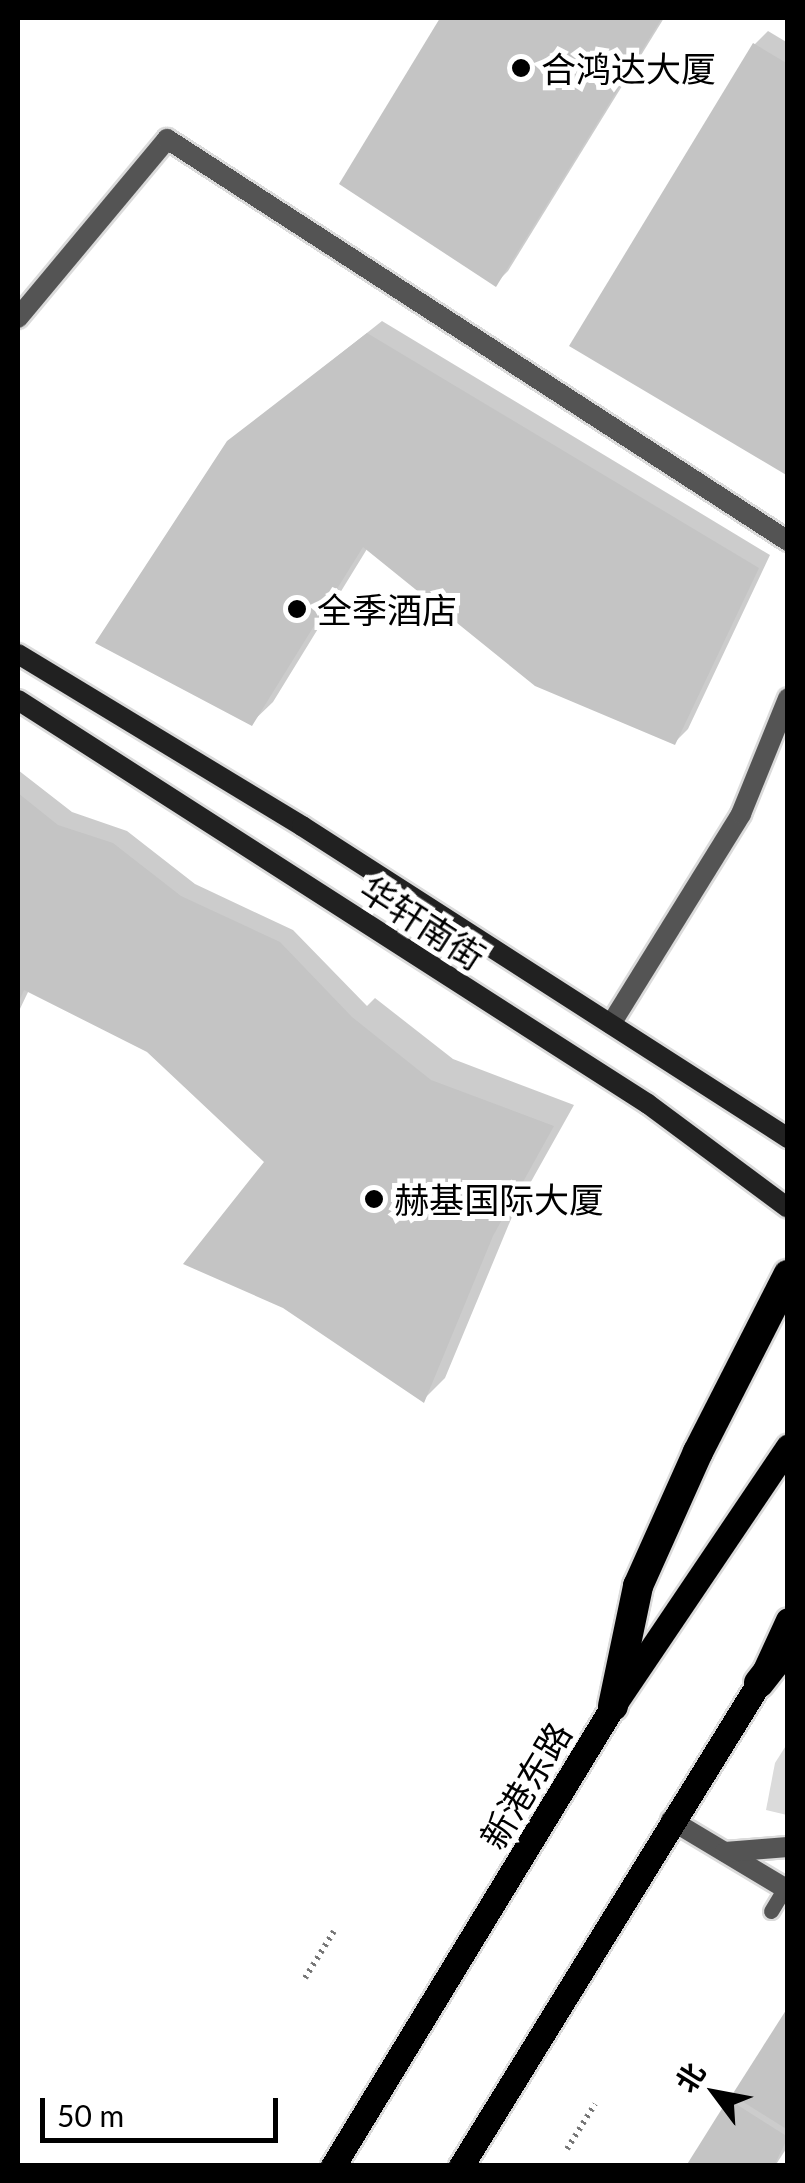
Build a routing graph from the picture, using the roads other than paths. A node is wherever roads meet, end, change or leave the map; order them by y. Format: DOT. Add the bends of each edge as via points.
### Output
graph roads {
  1 [pos="18,318"];
  2 [pos="788,542"];
  3 [pos="18,654"];
  4 [pos="788,698"];
  5 [pos="18,700"];
  6 [pos="610,1024"];
  7 [pos="788,1138"];
  8 [pos="788,1208"];
  9 [pos="788,1275"];
  10 [pos="788,1447"];
  11 [pos="788,1620"];
  12 [pos="788,1646"];
  13 [pos="759,1683"];
  14 [pos="613,1706"];
  15 [pos="672,1820"];
  16 [pos="788,1848"];
  17 [pos="726,1852"];
  18 [pos="786,1889"];
  19 [pos="772,1911"];
  20 [pos="333,2166"];
  21 [pos="460,2166"];
  1 -- 2 [label="street" via="167,139"];
  3 -- 6 [label="street, 华轩南街"];
  4 -- 6 [label="street" via="741,814"];
  5 -- 8 [label="street, 华轩南街" via="648,1104"];
  6 -- 7 [label="street, 华轩南街"];
  9 -- 14 [label="highway" via="638,1586"];
  10 -- 14 [label="main road, 新港东路"];
  11 -- 13 [label="main road"];
  12 -- 13 [label="highway"];
  13 -- 15 [label="main road"];
  14 -- 20 [label="main road, 新港东路"];
  15 -- 17 [label="street"];
  15 -- 21 [label="main road"];
  16 -- 17 [label="street"];
  17 -- 18 [label="street"];
  18 -- 19 [label="lane"];
}
